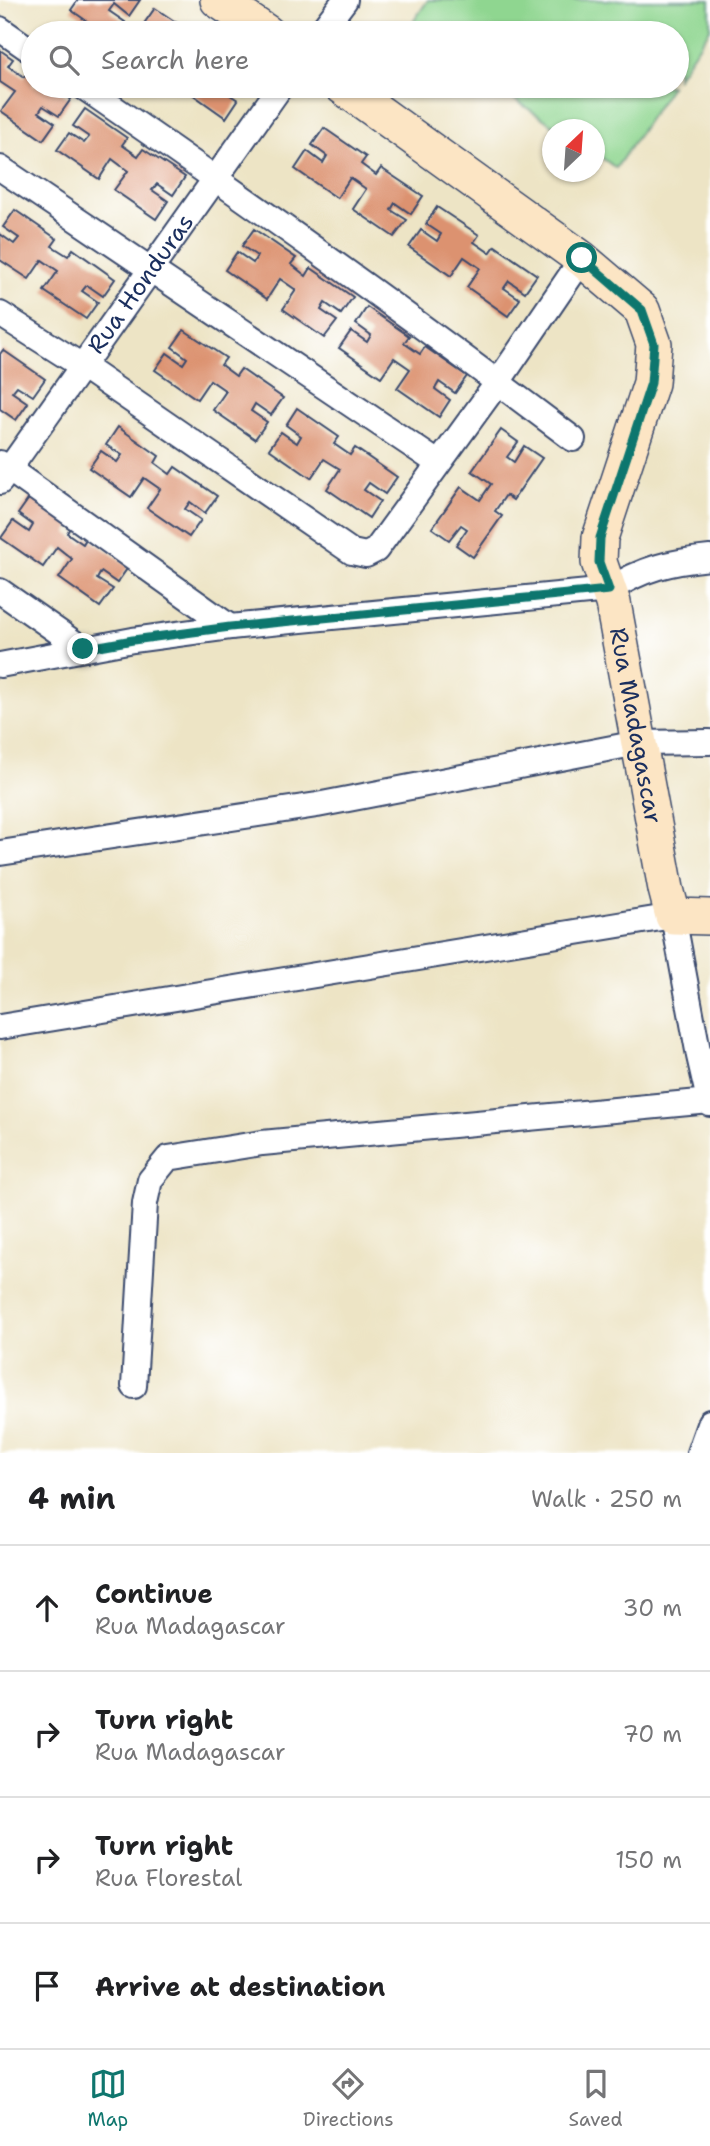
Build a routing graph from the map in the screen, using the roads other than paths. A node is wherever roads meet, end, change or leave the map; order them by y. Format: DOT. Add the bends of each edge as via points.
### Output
graph roads {
  1 [pos="218,0"];
  2 [pos="345,0"];
  3 [pos="249,21"];
  4 [pos="329,21"];
  5 [pos="0,29"];
  6 [pos="21,44"];
  7 [pos="99,98"];
  8 [pos="272,98"];
  9 [pos="359,98"];
  10 [pos="0,168"];
  11 [pos="214,177"];
  12 [pos="582,258"];
  13 [pos="148,270"];
  14 [pos="0,314"];
  15 [pos="82,366"];
  16 [pos="498,382"];
  17 [pos="573,439"];
  18 [pos="438,464"];
  19 [pos="3,471"];
  20 [pos="710,558"];
  21 [pos="609,590"];
  22 [pos="0,591"];
  23 [pos="230,627"];
  24 [pos="83,649"];
  25 [pos="0,665"];
  26 [pos="710,742"];
  27 [pos="638,743"];
  28 [pos="0,853"];
  29 [pos="673,916"];
  30 [pos="710,917"];
  31 [pos="0,1027"];
  32 [pos="710,1102"];
  33 [pos="134,1387"];
  34 [pos="710,1422"];
  35 [pos="703,1452"];
  1 -- 3 [label="street"];
  2 -- 4 [label="street"];
  5 -- 6 [label="street"];
  7 -- 11 [label="street"];
  8 -- 11 [label="street, Rua Honduras"];
  9 -- 12 [label="street, Rua Madagascar"];
  10 -- 13 [label="street"];
  11 -- 13 [label="street, Rua Honduras"];
  11 -- 16 [label="street"];
  12 -- 16 [label="street"];
  12 -- 21 [label="street, Rua Madagascar" via="642,310 654,344 651,383 600,538 599,562"];
  13 -- 15 [label="street, Rua Honduras"];
  13 -- 18 [label="street"];
  14 -- 15 [label="street"];
  15 -- 18 [label="street" via="360,555 376,550"];
  15 -- 19 [label="street, Rua Honduras"];
  16 -- 17 [label="street"];
  16 -- 18 [label="street"];
  19 -- 23 [label="street"];
  20 -- 21 [label="street" via="651,568"];
  21 -- 23 [label="street"];
  21 -- 27 [label="street, Rua Madagascar"];
  22 -- 24 [label="street"];
  23 -- 24 [label="street"];
  24 -- 25 [label="street"];
  26 -- 27 [label="street"];
  27 -- 28 [label="street" via="317,804"];
  27 -- 29 [label="street, Rua Madagascar"];
  29 -- 30 [label="street"];
  29 -- 31 [label="street"];
  29 -- 32 [label="street, Rua Madagascar"];
  32 -- 33 [label="street" via="262,1143 169,1158 150,1180 145,1203"];
  34 -- 35 [label="street"];
}
